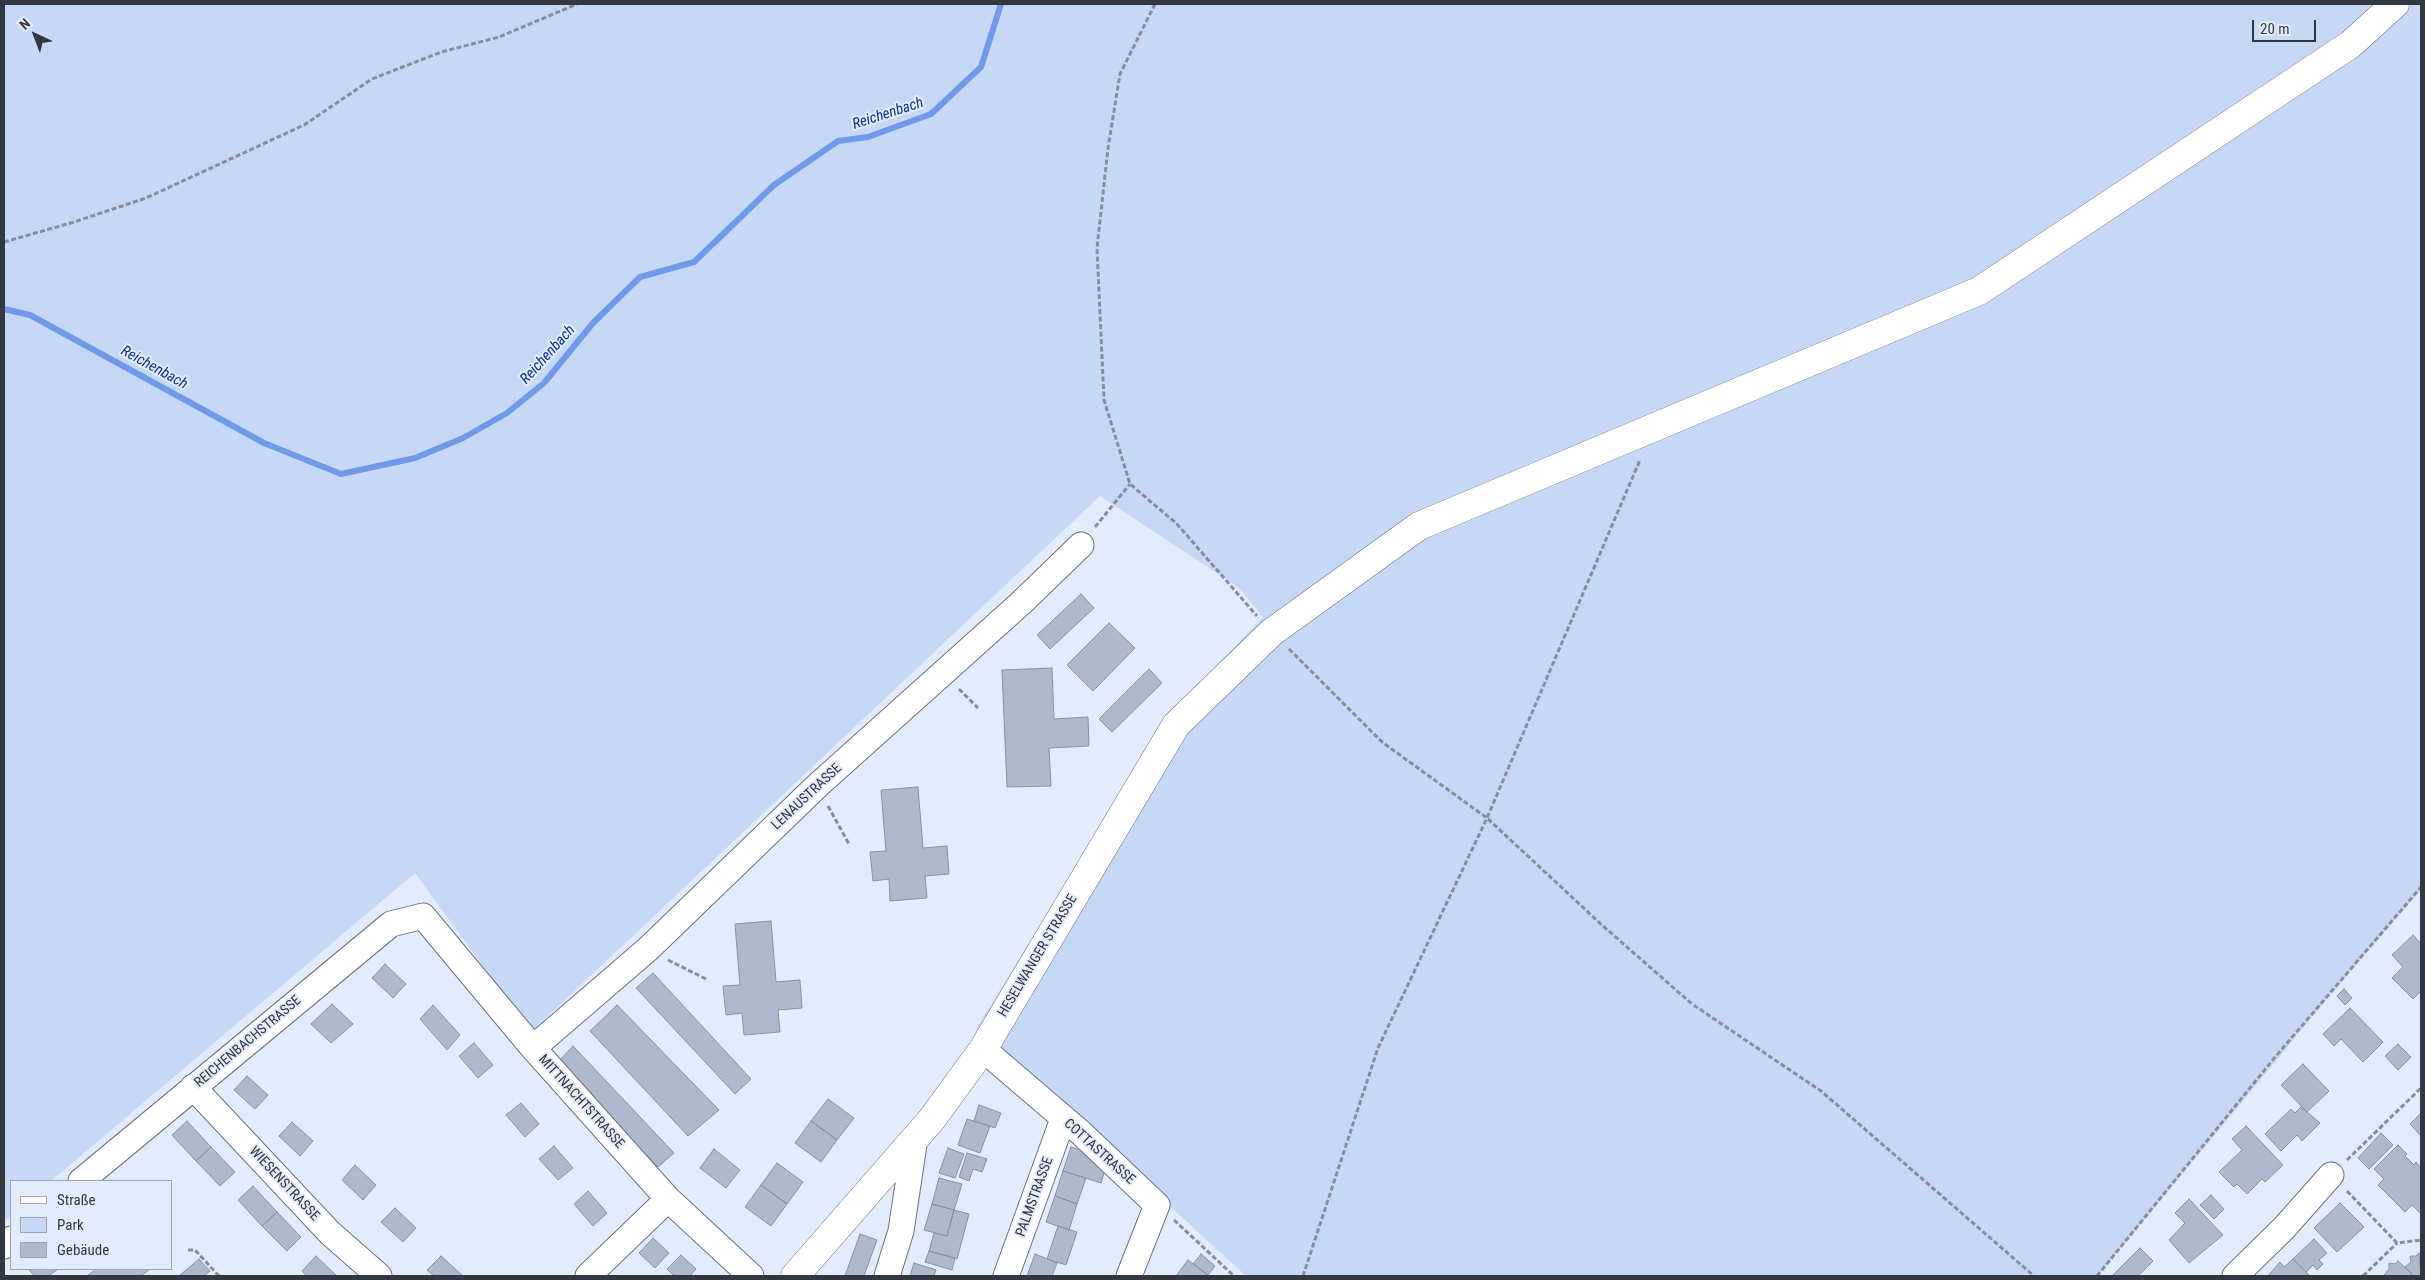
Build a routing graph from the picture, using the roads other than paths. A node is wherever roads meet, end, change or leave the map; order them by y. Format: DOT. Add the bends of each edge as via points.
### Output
graph roads {
  1 [pos="2395,4"];
  2 [pos="1081,545"];
  3 [pos="423,916"];
  4 [pos="533,1048"];
  5 [pos="982,1050"];
  6 [pos="193,1087"];
  7 [pos="1063,1119"];
  8 [pos="915,1138"];
  9 [pos="2331,1175"];
  10 [pos="81,1180"];
  11 [pos="668,1199"];
  12 [pos="379,1276"];
  13 [pos="588,1276"];
  14 [pos="751,1276"];
  15 [pos="795,1276"];
  16 [pos="887,1276"];
  17 [pos="1006,1276"];
  18 [pos="1129,1276"];
  19 [pos="2235,1276"];
  1 -- 5 [label="street, HESELWANGER STRASSE" via="2351,44 1979,292 1419,526 1272,632 1176,724"];
  2 -- 4 [label="street, LENAUSTRASSE" via="817,786 648,949"];
  3 -- 4 [label="street, MITTNACHTSTRASSE"];
  3 -- 6 [label="street, REICHENBACHSTRASSE" via="390,924"];
  4 -- 11 [label="street, MITTNACHTSTRASSE"];
  5 -- 7 [label="street, COTTASTRASSE"];
  5 -- 8 [label="street, HESELWANGER STRASSE"];
  6 -- 10 [label="street, REICHENBACHSTRASSE"];
  6 -- 12 [label="street, WIESENSTRASSE" via="330,1233"];
  7 -- 17 [label="street, PALMSTRASSE"];
  7 -- 18 [label="street, COTTASTRASSE" via="1157,1205"];
  8 -- 15 [label="street, HESELWANGER STRASSE"];
  8 -- 16 [label="street" via="901,1231"];
  9 -- 19 [label="street"];
  11 -- 13 [label="street"];
  11 -- 14 [label="street, MITTNACHTSTRASSE"];
}
